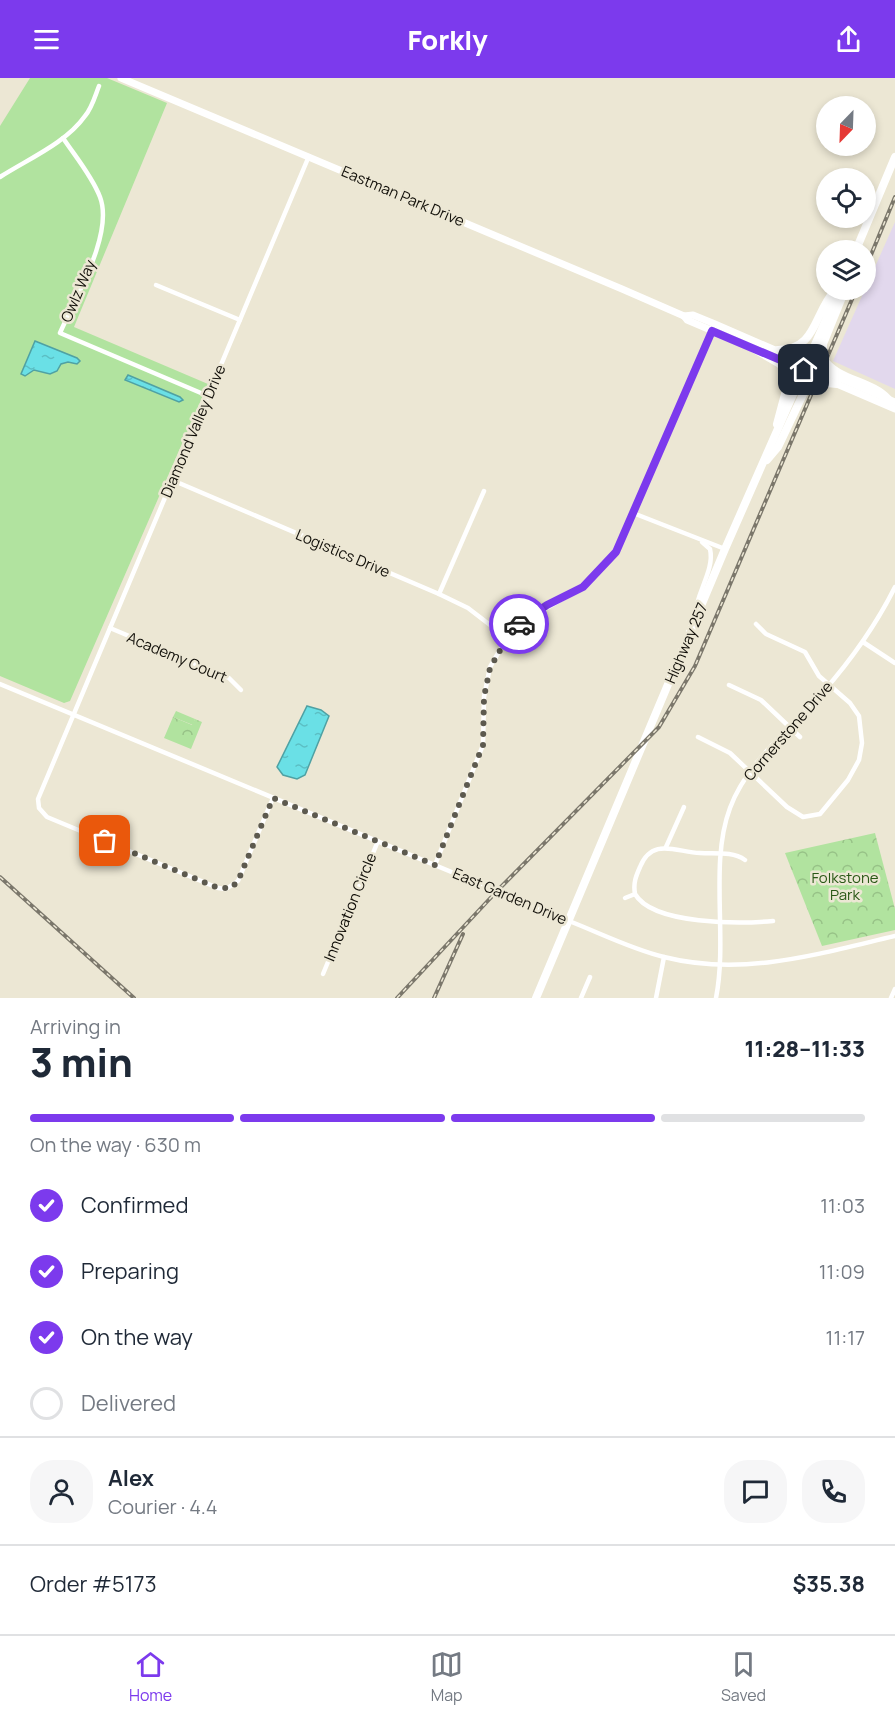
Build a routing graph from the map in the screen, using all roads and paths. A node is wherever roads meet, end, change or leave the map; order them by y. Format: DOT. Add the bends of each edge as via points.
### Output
graph roads {
  1 [pos="122,78"];
  2 [pos="99,86"];
  3 [pos="63,138"];
  4 [pos="310,156"];
  5 [pos="895,157"];
  6 [pos="0,177"];
  7 [pos="860,240"];
  8 [pos="156,285"];
  9 [pos="827,300"];
  10 [pos="833,300"];
  11 [pos="841,300"];
  12 [pos="684,316"];
  13 [pos="240,320"];
  14 [pos="712,331"];
  15 [pos="748,346"];
  16 [pos="778,350"];
  17 [pos="805,367"];
  18 [pos="837,384"];
  19 [pos="208,396"];
  20 [pos="892,400"];
  21 [pos="895,409"];
  22 [pos="777,432"];
  23 [pos="762,466"];
  24 [pos="172,480"];
  25 [pos="484,491"];
  26 [pos="633,513"];
  27 [pos="700,541"];
  28 [pos="725,549"];
  29 [pos="895,587"];
  30 [pos="439,594"];
  31 [pos="695,622"];
  32 [pos="756,624"];
  33 [pos="110,628"];
  34 [pos="507,638"];
  35 [pos="863,642"];
  36 [pos="895,663"];
  37 [pos="0,684"];
  38 [pos="729,685"];
  39 [pos="829,685"];
  40 [pos="241,690"];
  41 [pos="73,714"];
  42 [pos="790,727"];
  43 [pos="698,737"];
  44 [pos="800,737"];
  45 [pos="750,772"];
  46 [pos="273,798"];
  47 [pos="684,807"];
  48 [pos="378,841"];
  49 [pos="666,847"];
  50 [pos="721,854"];
  51 [pos="745,860"];
  52 [pos="435,865"];
  53 [pos="634,894"];
  54 [pos="625,898"];
  55 [pos="569,921"];
  56 [pos="773,921"];
  57 [pos="721,923"];
  58 [pos="895,936"];
  59 [pos="664,957"];
  60 [pos="722,965"];
  61 [pos="323,974"];
  62 [pos="590,977"];
  63 [pos="895,989"];
  64 [pos="536,998"];
  65 [pos="581,998"];
  66 [pos="656,998"];
  67 [pos="716,998"];
  68 [pos="891,998"];
  1 -- 4 [label="street, Eastman Park Drive"];
  2 -- 3 [label="street" via="87,115"];
  3 -- 6 [label="street"];
  3 -- 19 [label="street, Owlz Way" via="100,195 103,223 100,240 60,333"];
  4 -- 12 [label="street, Eastman Park Drive"];
  4 -- 13 [label="street, Diamond Valley Drive"];
  5 -- 7 [label="main road"];
  8 -- 13 [label="street"];
  9 -- 16 [label="main road" via="803,344"];
  10 -- 17 [label="main road, Highway 257"];
  11 -- 20 [label="main road" via="824,344 824,358 834,369"];
  12 -- 14 [label="street, Eastman Park Drive"];
  12 -- 16 [label="street, Eastman Park Drive" via="693,315"];
  13 -- 19 [label="street, Diamond Valley Drive"];
  14 -- 15 [label="street, Eastman Park Drive"];
  14 -- 26 [label="street"];
  15 -- 17 [label="street, Eastman Park Drive"];
  15 -- 22 [label="main road" via="780,364 789,379 778,412"];
  16 -- 17 [label="street, Eastman Park Drive"];
  17 -- 18 [label="street, Eastman Park Drive"];
  17 -- 20 [label="street, Eastman Park Drive"];
  17 -- 22 [label="main road, Highway 257"];
  18 -- 21 [label="street, Eastman Park Drive"];
  18 -- 23 [label="main road" via="816,382 807,386 778,447"];
  19 -- 24 [label="street, Diamond Valley Drive"];
  22 -- 23 [label="main road, Highway 257"];
  23 -- 28 [label="main road, Highway 257"];
  24 -- 30 [label="street, Logistics Drive"];
  24 -- 33 [label="street, Diamond Valley Drive"];
  25 -- 30 [label="street"];
  26 -- 27 [label="street"];
  26 -- 34 [label="street" via="616,552 590,581 520,623"];
  27 -- 28 [label="street"];
  27 -- 31 [label="street" via="710,549 711,556 695,605"];
  28 -- 31 [label="main road, Highway 257"];
  29 -- 35 [label="street, Cornerstone Drive"];
  30 -- 34 [label="street, Logistics Drive" via="468,608"];
  31 -- 55 [label="main road, Highway 257"];
  32 -- 39 [label="street" via="766,634 806,652 817,674"];
  33 -- 40 [label="street, Academy Court" via="230,678"];
  33 -- 41 [label="street, Diamond Valley Drive"];
  34 -- 52 [label="street" via="490,668 479,759"];
  35 -- 36 [label="street"];
  35 -- 39 [label="street, Cornerstone Drive"];
  37 -- 41 [label="street, East Garden Drive"];
  38 -- 42 [label="street" via="761,700"];
  39 -- 42 [label="street, Cornerstone Drive"];
  39 -- 45 [label="street" via="858,713 862,743 856,767 822,812 815,817 799,816"];
  41 -- 46 [label="street, East Garden Drive"];
  41 -- 46 [label="street" via="39,795 39,808 47,817 218,888 231,888 238,881"];
  42 -- 44 [label="street"];
  42 -- 45 [label="street, Cornerstone Drive"];
  43 -- 45 [label="street" via="726,750"];
  45 -- 50 [label="street, Cornerstone Drive" via="729,809"];
  46 -- 48 [label="street, East Garden Drive"];
  47 -- 49 [label="street"];
  48 -- 52 [label="street, East Garden Drive"];
  48 -- 61 [label="street, Innovation Circle"];
  49 -- 50 [label="street" via="689,853"];
  49 -- 53 [label="street" via="646,855 635,879"];
  50 -- 51 [label="street"];
  50 -- 57 [label="street, Cornerstone Drive"];
  52 -- 55 [label="street, East Garden Drive"];
  53 -- 54 [label="street"];
  53 -- 57 [label="street" via="654,909"];
  55 -- 59 [label="street, East Garden Drive"];
  55 -- 64 [label="main road, Highway 257"];
  56 -- 57 [label="street"];
  57 -- 60 [label="street, Cornerstone Drive"];
  58 -- 60 [label="street, East Garden Drive" via="772,963"];
  59 -- 60 [label="street, East Garden Drive"];
  59 -- 66 [label="street"];
  60 -- 67 [label="street, Cornerstone Drive"];
  62 -- 65 [label="street"];
  63 -- 68 [label="street"];
}
